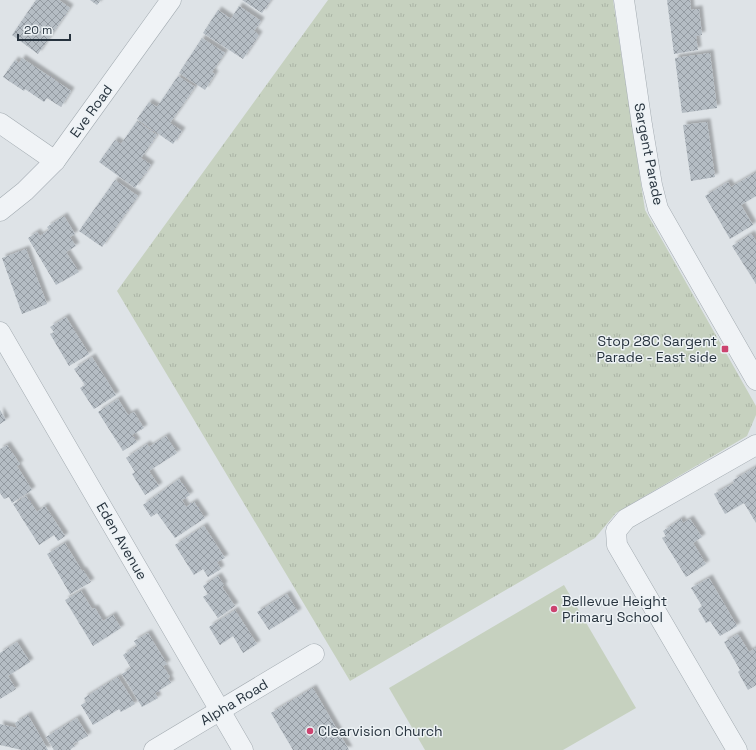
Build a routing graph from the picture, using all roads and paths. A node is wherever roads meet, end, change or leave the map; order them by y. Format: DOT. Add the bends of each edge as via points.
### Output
graph roads {
  1 [pos="171,0"];
  2 [pos="624,0"];
  3 [pos="0,123"];
  4 [pos="55,161"];
  5 [pos="0,211"];
  6 [pos="0,332"];
  7 [pos="756,380"];
  8 [pos="756,445"];
  9 [pos="314,654"];
  10 [pos="220,710"];
  11 [pos="154,750"];
  12 [pos="244,750"];
  13 [pos="737,750"];
  1 -- 4 [label="street, Eve Road"];
  2 -- 7 [label="street, Sargent Parade" via="647,155 658,209"];
  3 -- 4 [label="street"];
  4 -- 5 [label="street, Eve Road" via="25,191"];
  6 -- 10 [label="street, Eden Avenue"];
  8 -- 13 [label="street" via="626,519 616,531 617,545"];
  9 -- 10 [label="street, Alpha Road"];
  10 -- 11 [label="street, Alpha Road"];
  10 -- 12 [label="street, Eden Avenue"];
}
